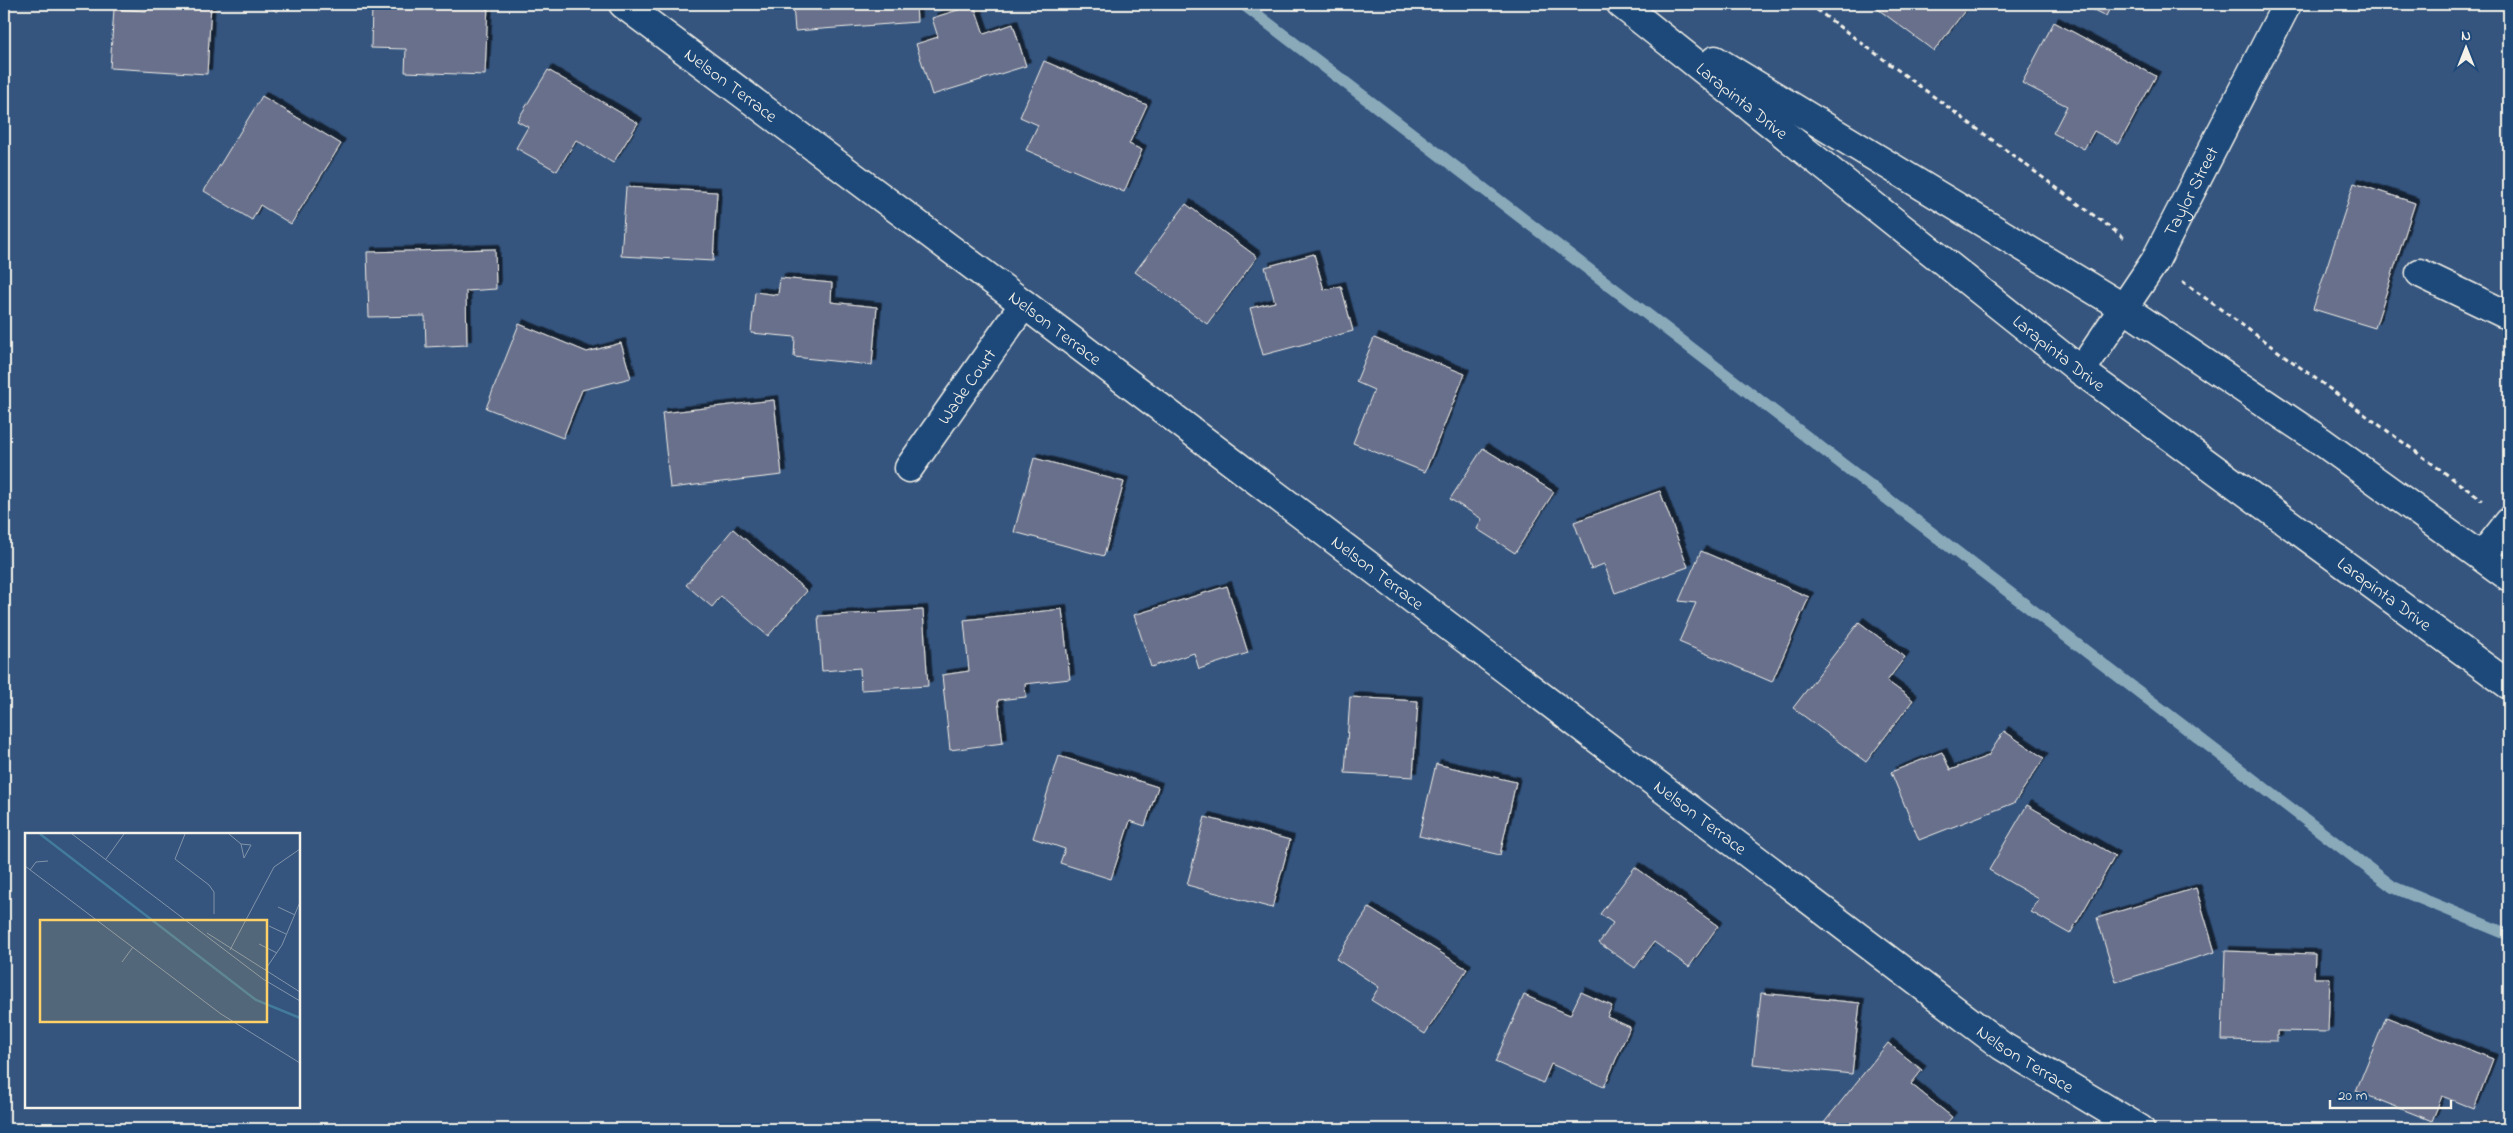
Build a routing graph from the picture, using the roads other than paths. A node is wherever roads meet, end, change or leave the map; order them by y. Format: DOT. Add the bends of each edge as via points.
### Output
graph roads {
  1 [pos="623,4"];
  2 [pos="1622,4"];
  3 [pos="2287,4"];
  4 [pos="2420,273"];
  5 [pos="1024,304"];
  6 [pos="2124,308"];
  7 [pos="2509,316"];
  8 [pos="2081,371"];
  9 [pos="909,468"];
  10 [pos="2509,522"];
  11 [pos="2482,556"];
  12 [pos="2509,577"];
  13 [pos="2509,685"];
  14 [pos="2140,1129"];
  1 -- 5 [label="street, Nelson Terrace"];
  2 -- 6 [label="street, Larapinta Drive"];
  2 -- 8 [label="street, Larapinta Drive"];
  3 -- 6 [label="street, Taylor Street" via="2155,261"];
  4 -- 7 [label="street"];
  5 -- 9 [label="street, Wade Court"];
  5 -- 14 [label="street, Nelson Terrace" via="2002,1046"];
  6 -- 8 [label="street, Taylor Street"];
  6 -- 11 [label="street, Larapinta Drive"];
  8 -- 13 [label="street, Larapinta Drive"];
  10 -- 11 [label="street"];
  11 -- 12 [label="street, Larapinta Drive"];
}
